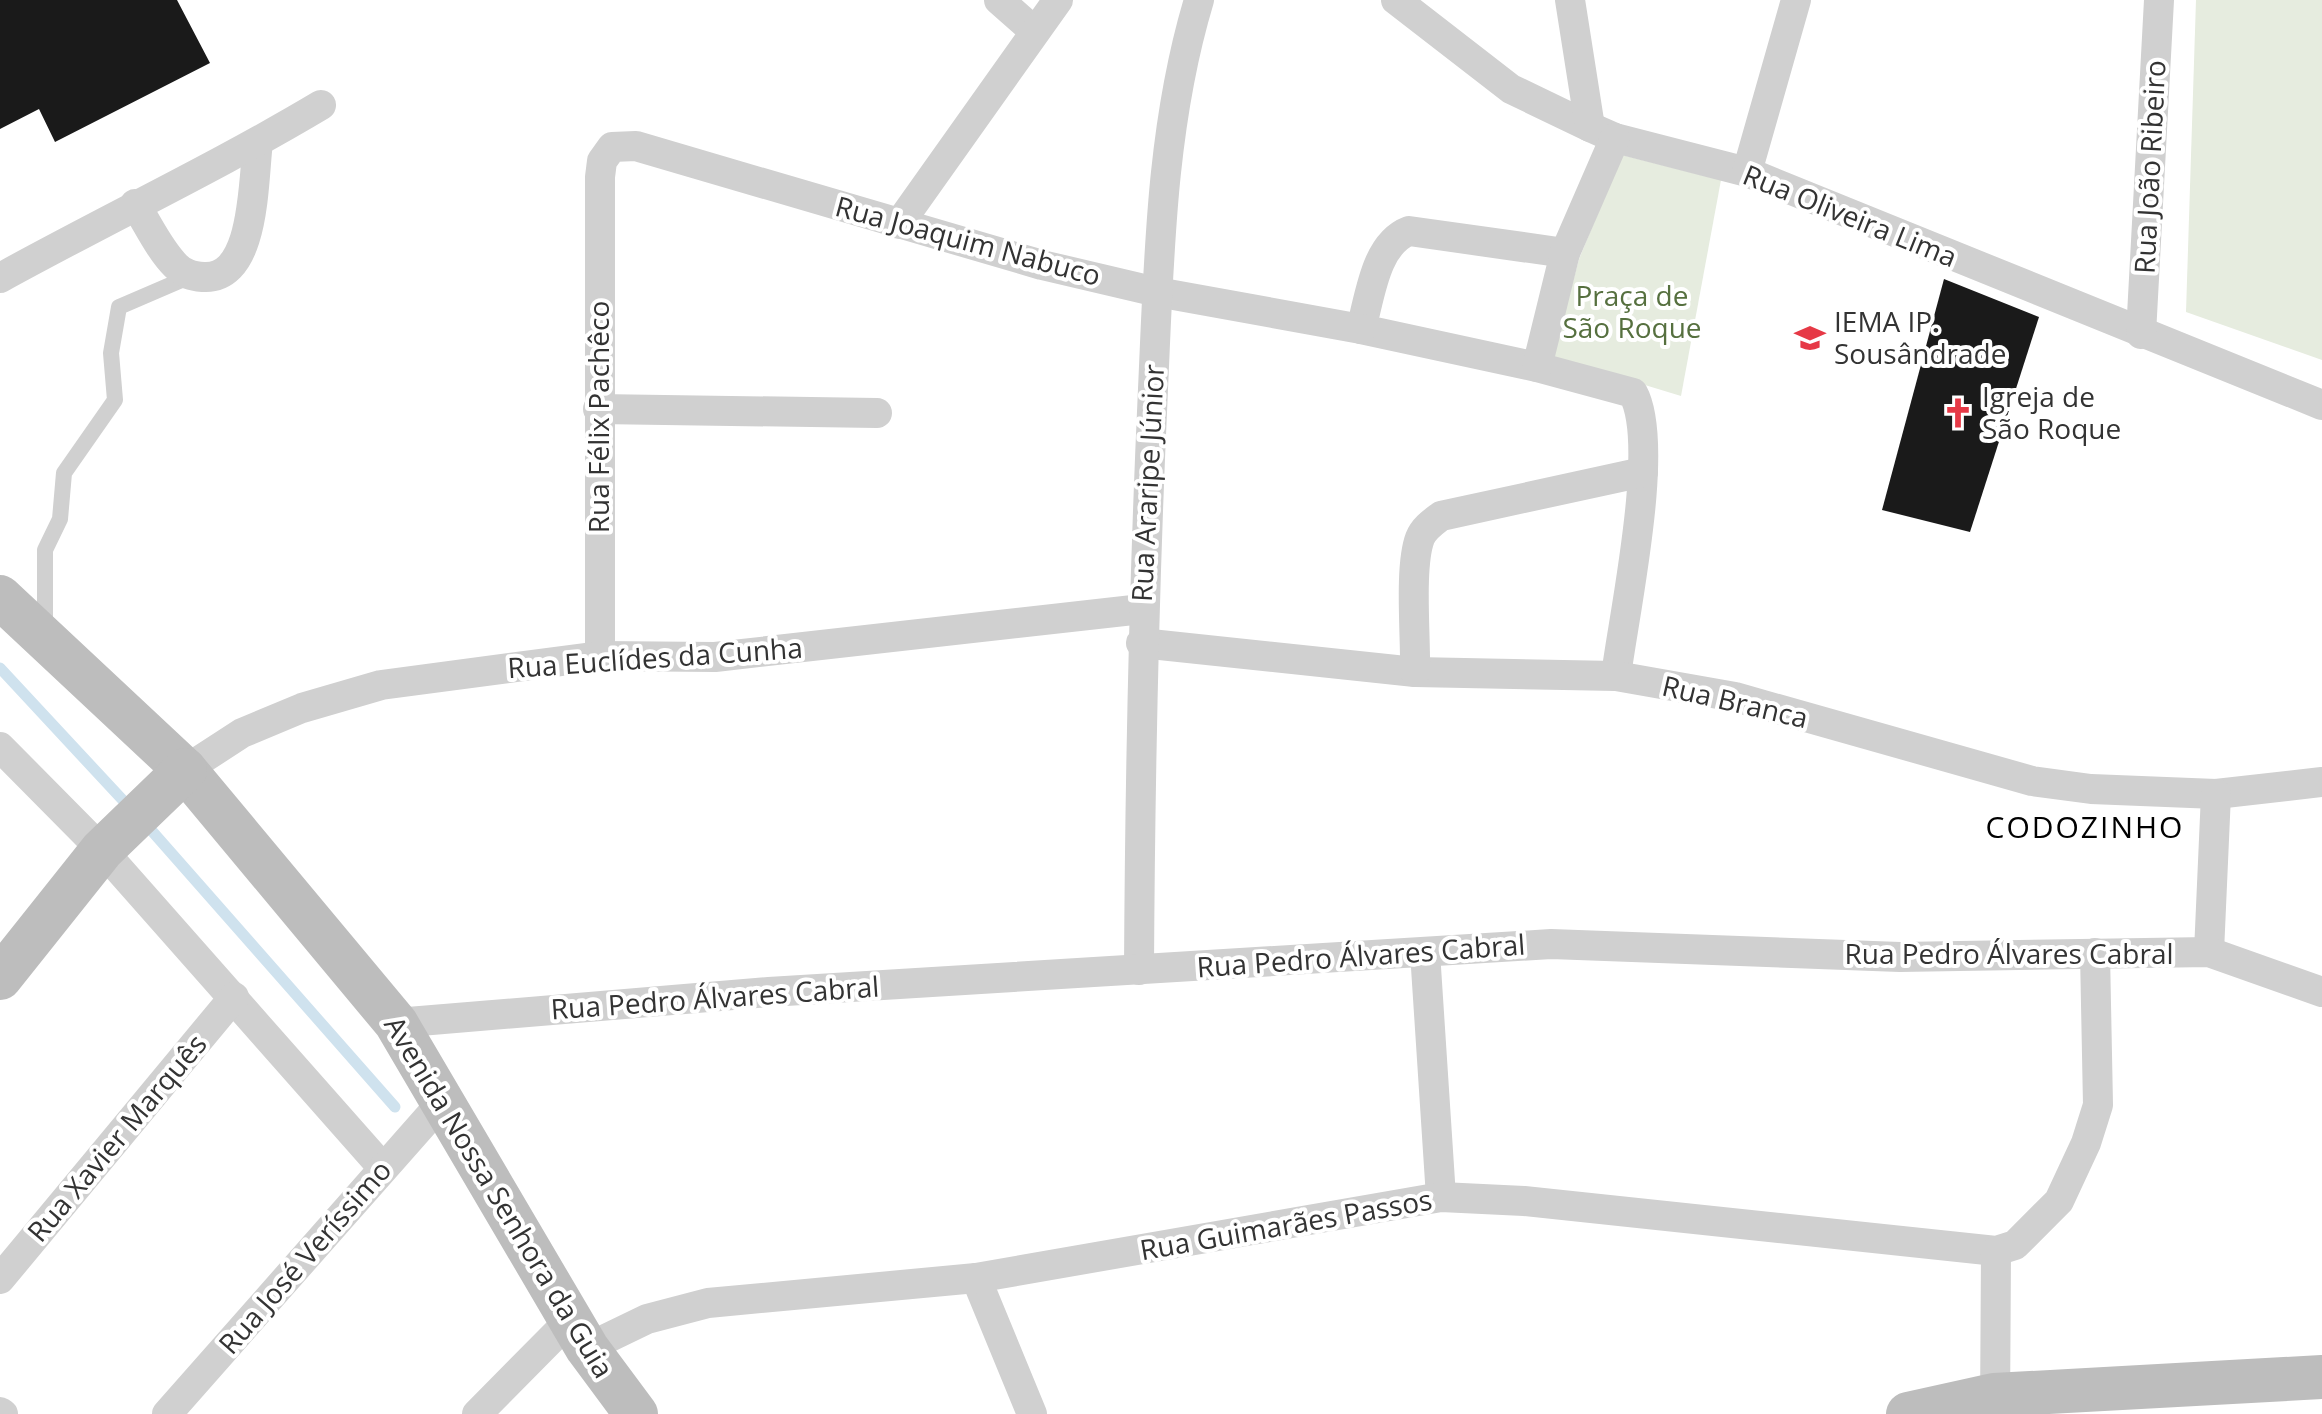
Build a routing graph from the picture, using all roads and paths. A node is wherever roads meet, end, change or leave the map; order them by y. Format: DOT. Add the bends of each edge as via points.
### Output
graph roads {
  1 [pos="999,0"];
  2 [pos="1058,0"];
  3 [pos="1199,0"];
  4 [pos="1396,0"];
  5 [pos="1570,0"];
  6 [pos="1796,0"];
  7 [pos="2159,0"];
  8 [pos="1034,31"];
  9 [pos="321,105"];
  10 [pos="1602,132"];
  11 [pos="258,142"];
  12 [pos="1747,172"];
  13 [pos="600,177"];
  14 [pos="135,204"];
  15 [pos="899,224"];
  16 [pos="1565,253"];
  17 [pos="191,276"];
  18 [pos="0,278"];
  19 [pos="1157,292"];
  20 [pos="1361,329"];
  21 [pos="2141,334"];
  22 [pos="1537,367"];
  23 [pos="2322,405"];
  24 [pos="598,409"];
  25 [pos="877,413"];
  26 [pos="1643,472"];
  27 [pos="0,597"];
  28 [pos="1142,609"];
  29 [pos="45,639"];
  30 [pos="1141,643"];
  31 [pos="600,656"];
  32 [pos="1415,672"];
  33 [pos="1616,676"];
  34 [pos="0,747"];
  35 [pos="174,780"];
  36 [pos="2322,782"];
  37 [pos="2216,794"];
  38 [pos="111,842"];
  39 [pos="1425,952"];
  40 [pos="2209,952"];
  41 [pos="2095,953"];
  42 [pos="1139,970"];
  43 [pos="0,978"];
  44 [pos="2322,992"];
  45 [pos="234,997"];
  46 [pos="396,1023"];
  47 [pos="444,1100"];
  48 [pos="383,1168"];
  49 [pos="1441,1197"];
  50 [pos="1996,1251"];
  51 [pos="976,1278"];
  52 [pos="0,1279"];
  53 [pos="578,1334"];
  54 [pos="2322,1377"];
  55 [pos="1995,1404"];
  56 [pos="167,1414"];
  57 [pos="477,1414"];
  58 [pos="636,1414"];
  59 [pos="1032,1414"];
  60 [pos="1908,1414"];
  1 -- 8 [label="street"];
  2 -- 8 [label="street"];
  3 -- 19 [label="street, Rua Araripe Júnior" via="1167,145"];
  4 -- 10 [label="street, Rua Oliveira Lima" via="1511,89"];
  5 -- 10 [label="street"];
  6 -- 12 [label="street"];
  7 -- 21 [label="street, Rua João Ribeiro"];
  8 -- 15 [label="street"];
  9 -- 11 [label="street"];
  10 -- 12 [label="street, Rua Oliveira Lima"];
  10 -- 16 [label="street"];
  11 -- 14 [label="street"];
  11 -- 17 [label="street" via="244,249 232,267 214,278"];
  12 -- 21 [label="street, Rua Oliveira Lima"];
  13 -- 15 [label="street, Rua Joaquim Nabuco" via="602,161 612,147 636,146"];
  13 -- 24 [label="street, Rua Félix Pachêco"];
  14 -- 17 [label="street" via="177,267"];
  14 -- 18 [label="street"];
  15 -- 19 [label="street, Rua Joaquim Nabuco"];
  16 -- 20 [label="street" via="1409,231 1395,236 1384,252"];
  16 -- 22 [label="street"];
  17 -- 29 [label="lane" via="119,307 115,316 115,400 64,473 60,519 45,550"];
  19 -- 20 [label="street, Rua Joaquim Nabuco"];
  19 -- 28 [label="street, Rua Araripe Júnior"];
  20 -- 22 [label="street, Rua Joaquim Nabuco"];
  21 -- 23 [label="street, Rua Oliveira Lima"];
  22 -- 26 [label="street, Rua Joaquim Nabuco" via="1633,393 1640,405"];
  24 -- 25 [label="street"];
  24 -- 31 [label="street, Rua Félix Pachêco"];
  26 -- 32 [label="street" via="1441,516 1427,527 1416,557"];
  26 -- 33 [label="street"];
  27 -- 29 [label="street, Avenida Nossa Senhora da Guia"];
  28 -- 30 [label="street, Rua Araripe Júnior"];
  28 -- 31 [label="street, Rua Euclídes da Cunha" via="715,657"];
  29 -- 35 [label="street, Avenida Nossa Senhora da Guia"];
  30 -- 32 [label="street, Rua Branca"];
  30 -- 42 [label="street, Rua Araripe Júnior"];
  31 -- 35 [label="street, Rua Euclídes da Cunha" via="381,685 242,733"];
  32 -- 33 [label="street, Rua Branca"];
  33 -- 37 [label="street, Rua Branca" via="1735,697 2032,781"];
  34 -- 38 [label="street"];
  35 -- 38 [label="street"];
  35 -- 46 [label="street, Avenida Nossa Senhora da Guia"];
  36 -- 37 [label="street, Rua Branca"];
  37 -- 40 [label="street"];
  38 -- 43 [label="street"];
  38 -- 45 [label="street"];
  39 -- 41 [label="street, Rua Pedro Álvares Cabral" via="1551,944 1885,956"];
  39 -- 42 [label="street, Rua Pedro Álvares Cabral"];
  39 -- 49 [label="street"];
  40 -- 41 [label="street, Rua Pedro Álvares Cabral"];
  40 -- 44 [label="street, Rua Pedro Álvares Cabral"];
  41 -- 50 [label="street" via="2098,1105 2086,1143 2059,1201 2015,1245"];
  42 -- 46 [label="street, Rua Pedro Álvares Cabral" via="769,992"];
  45 -- 48 [label="street"];
  45 -- 52 [label="street, Rua Xavier Marquês"];
  46 -- 47 [label="street, Avenida Nossa Senhora da Guia"];
  47 -- 48 [label="street, Rua José Veríssimo"];
  47 -- 53 [label="street, Avenida Nossa Senhora da Guia"];
  48 -- 56 [label="street, Rua José Veríssimo"];
  49 -- 50 [label="street, Rua Guimarães Passos" via="1524,1201"];
  49 -- 51 [label="street, Rua Guimarães Passos"];
  50 -- 55 [label="street"];
  51 -- 53 [label="street, Rua Guimarães Passos" via="708,1303"];
  51 -- 59 [label="street"];
  53 -- 57 [label="street, Rua Guimarães Passos"];
  53 -- 58 [label="street, Avenida Nossa Senhora da Guia"];
  54 -- 55 [label="street"];
  55 -- 60 [label="street"];
}
